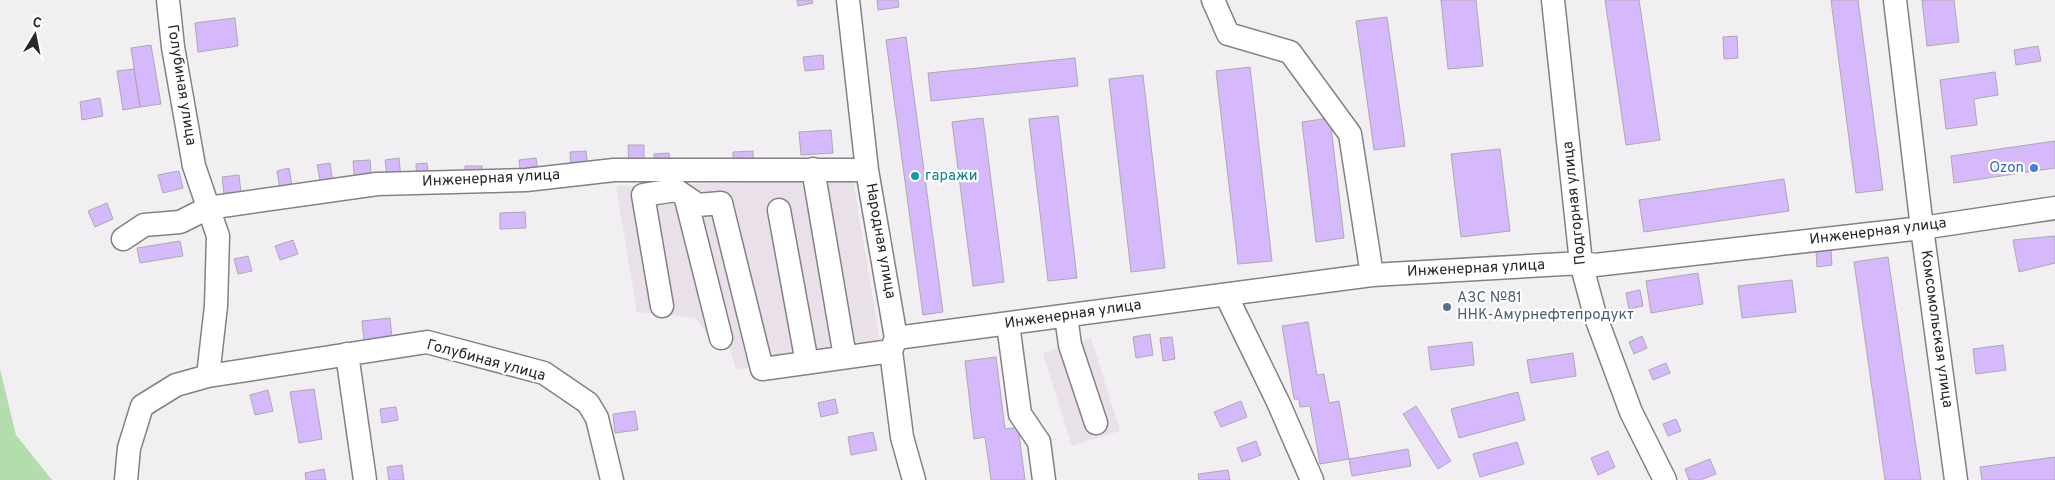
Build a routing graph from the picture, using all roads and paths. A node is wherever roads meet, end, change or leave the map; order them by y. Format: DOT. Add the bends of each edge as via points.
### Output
graph roads {
  1 [pos="168,0"];
  2 [pos="848,0"];
  3 [pos="1214,0"];
  4 [pos="1553,0"];
  5 [pos="1895,0"];
  6 [pos="813,169"];
  7 [pos="867,170"];
  8 [pos="686,199"];
  9 [pos="208,208"];
  10 [pos="2055,208"];
  11 [pos="778,210"];
  12 [pos="1922,228"];
  13 [pos="123,239"];
  14 [pos="1580,263"];
  15 [pos="1372,275"];
  16 [pos="1226,295"];
  17 [pos="662,306"];
  18 [pos="1066,316"];
  19 [pos="1008,324"];
  20 [pos="721,338"];
  21 [pos="894,344"];
  22 [pos="347,354"];
  23 [pos="845,357"];
  24 [pos="807,363"];
  25 [pos="208,376"];
  26 [pos="1096,423"];
  27 [pos="126,480"];
  28 [pos="366,480"];
  29 [pos="612,480"];
  30 [pos="914,480"];
  31 [pos="1044,480"];
  32 [pos="1312,480"];
  33 [pos="1665,480"];
  34 [pos="1956,480"];
  1 -- 9 [label="street, Голубиная улица" via="194,166"];
  2 -- 7 [label="street, Народная улица"];
  3 -- 15 [label="street" via="1228,34 1290,52 1350,134"];
  4 -- 14 [label="street, Подгорная улица"];
  5 -- 12 [label="street, Комсомольская улица"];
  6 -- 7 [label="street, Инженерная улица"];
  6 -- 9 [label="street, Инженерная улица" via="614,170 526,180 377,184"];
  6 -- 23 [label="street"];
  7 -- 21 [label="street, Народная улица"];
  8 -- 17 [label="street" via="676,190 643,196"];
  8 -- 20 [label="street"];
  8 -- 24 [label="street, Инженерная улица" via="698,205 721,203 762,369"];
  9 -- 13 [label="street, Инженерная улица" via="180,222 144,225"];
  9 -- 25 [label="street, Голубиная улица" via="218,236 216,306"];
  10 -- 12 [label="street, Инженерная улица"];
  11 -- 24 [label="street"];
  12 -- 14 [label="street, Инженерная улица" via="1595,265"];
  12 -- 34 [label="street, Комсомольская улица"];
  14 -- 15 [label="street, Инженерная улица"];
  14 -- 33 [label="street, Подгорная улица" via="1595,315 1631,412"];
  15 -- 16 [label="street, Инженерная улица"];
  16 -- 18 [label="street, Инженерная улица"];
  16 -- 32 [label="street"];
  18 -- 19 [label="street, Инженерная улица"];
  18 -- 26 [label="street" via="1070,345"];
  19 -- 21 [label="street, Инженерная улица"];
  19 -- 31 [label="street" via="1020,414 1039,442"];
  21 -- 23 [label="street, Инженерная улица"];
  21 -- 30 [label="street, Народная улица" via="902,437"];
  22 -- 25 [label="street, Голубиная улица"];
  22 -- 28 [label="street"];
  22 -- 29 [label="street, Голубиная улица" via="427,342 544,373 588,404 597,418"];
  23 -- 24 [label="street, Инженерная улица"];
  25 -- 27 [label="street, Голубиная улица" via="176,385 142,406 129,448"];
}
